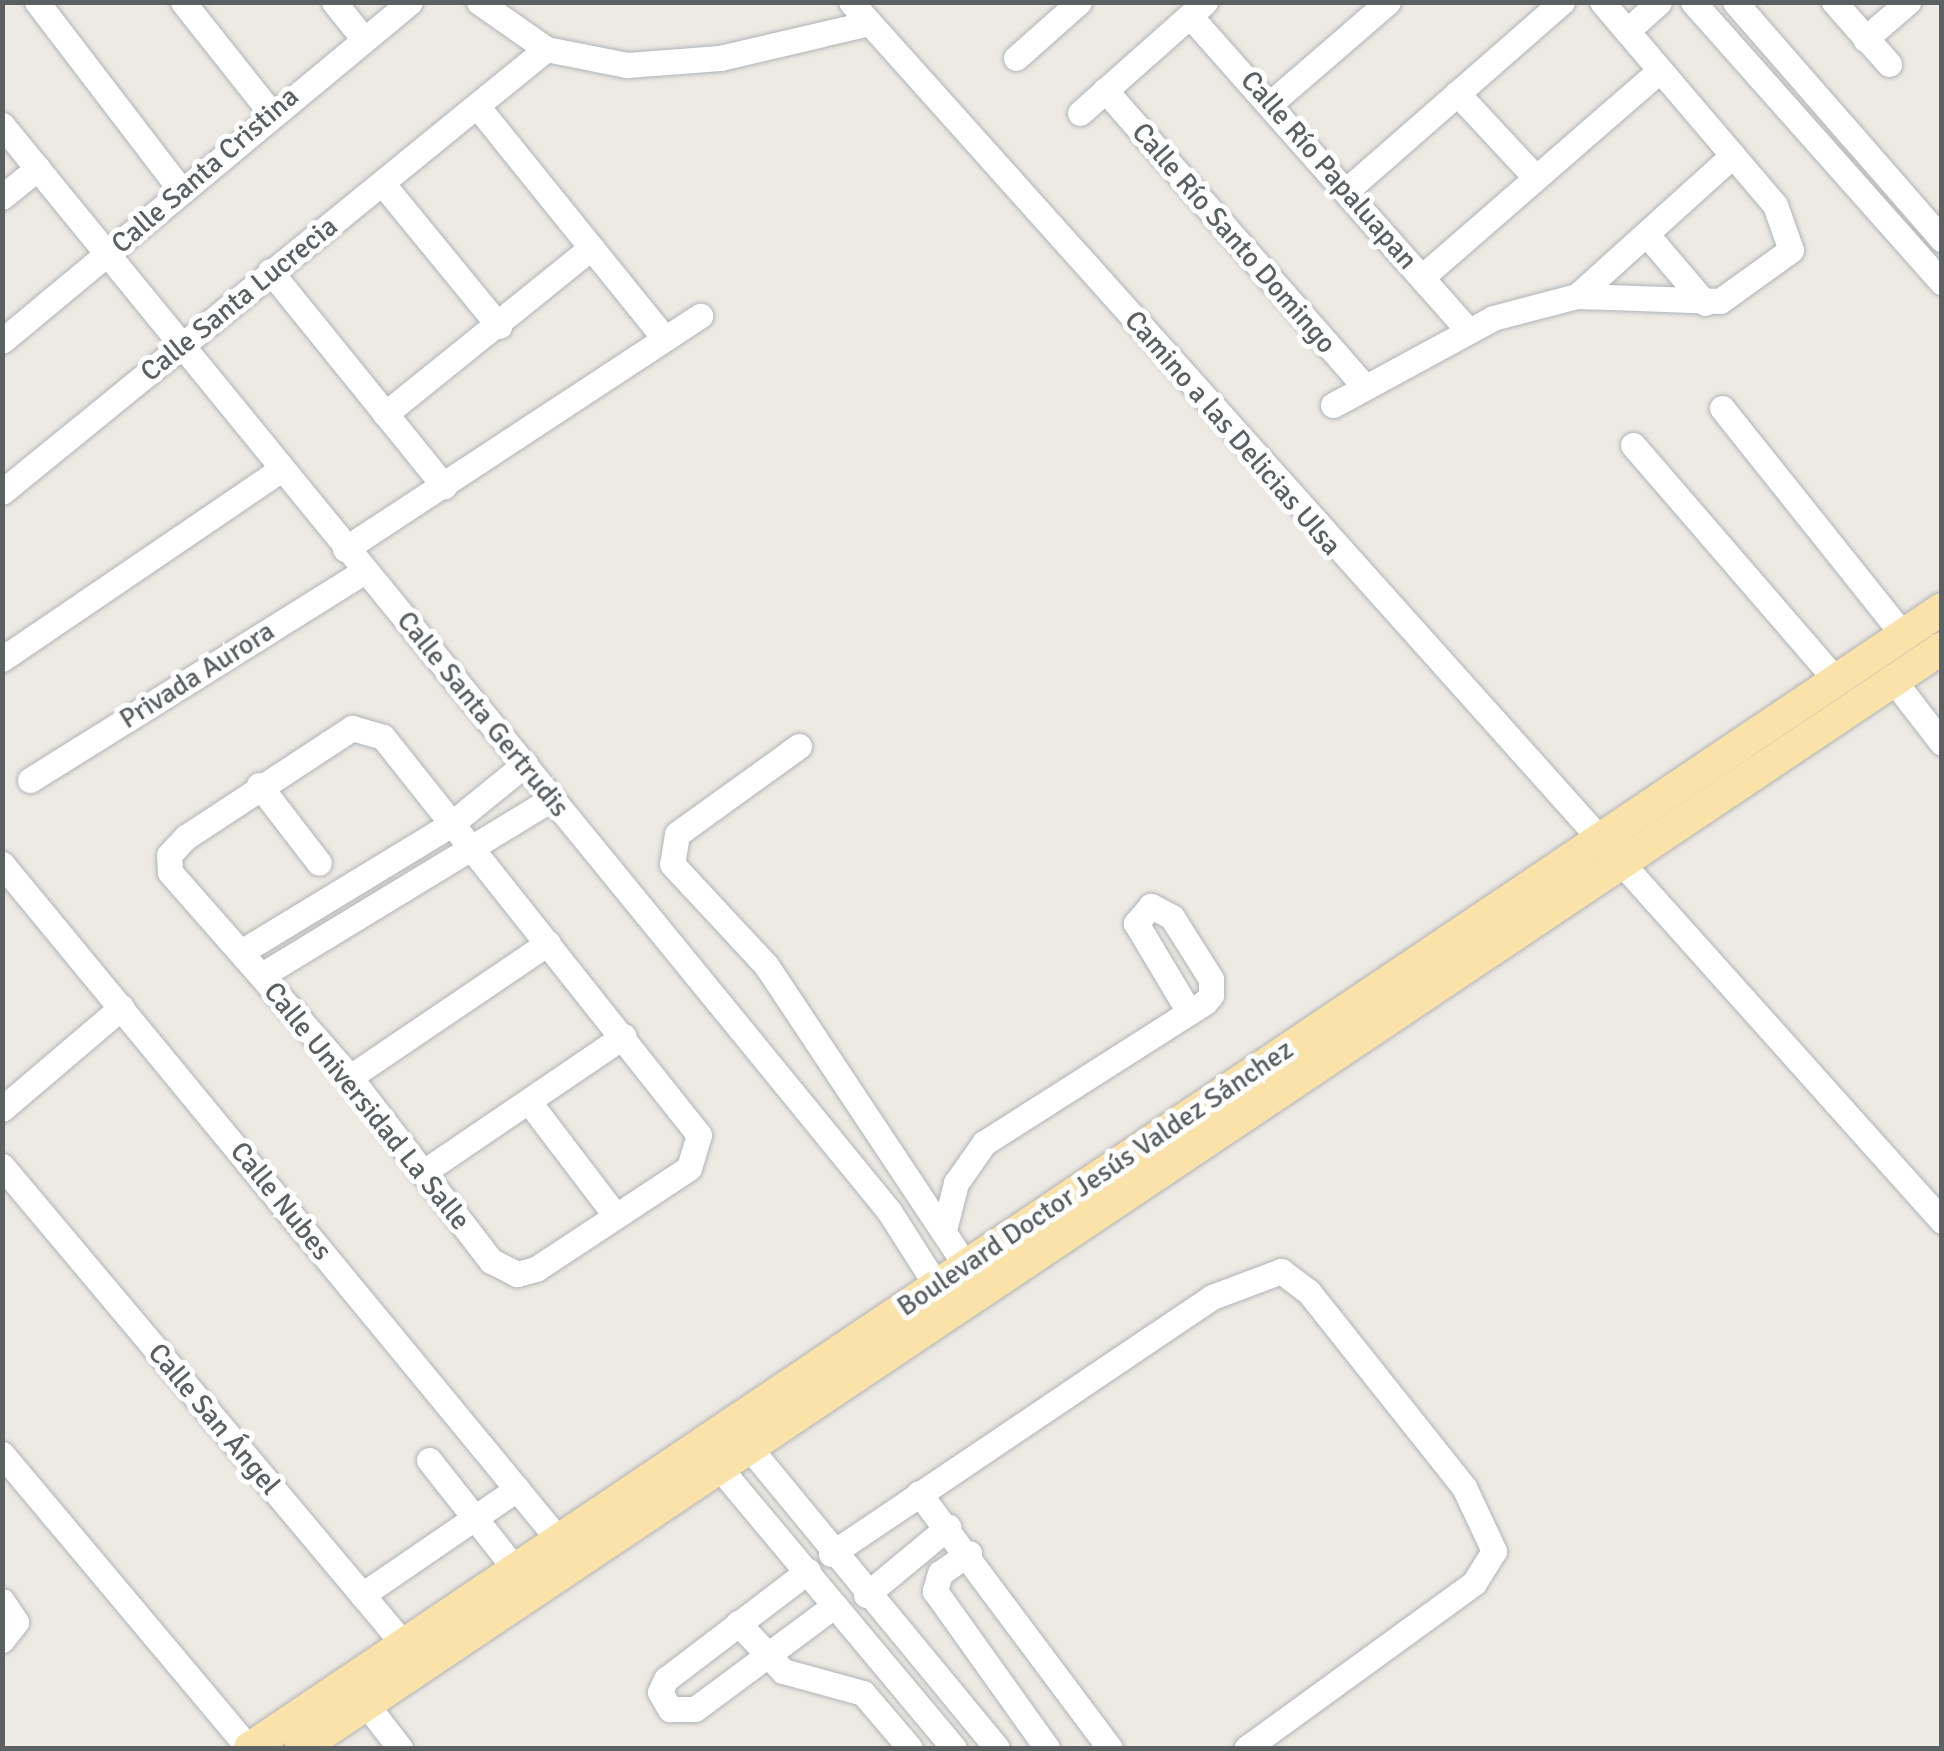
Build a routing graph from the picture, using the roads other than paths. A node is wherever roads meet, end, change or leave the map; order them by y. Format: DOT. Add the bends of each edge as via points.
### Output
graph roads {
  1 [pos="36,2"];
  2 [pos="183,2"];
  3 [pos="334,2"];
  4 [pos="410,2"];
  5 [pos="479,2"];
  6 [pos="851,2"];
  7 [pos="1079,2"];
  8 [pos="1388,2"];
  9 [pos="1562,2"];
  10 [pos="1659,2"];
  11 [pos="1693,2"];
  12 [pos="1735,2"];
  13 [pos="1834,2"];
  14 [pos="1908,2"];
  15 [pos="1197,9"];
  16 [pos="1616,12"];
  17 [pos="868,23"];
  18 [pos="363,38"];
  19 [pos="1866,39"];
  20 [pos="546,49"];
  21 [pos="1016,58"];
  22 [pos="1890,64"];
  23 [pos="1660,70"];
  24 [pos="1105,90"];
  25 [pos="1458,93"];
  26 [pos="1272,102"];
  27 [pos="477,106"];
  28 [pos="1080,112"];
  29 [pos="270,113"];
  30 [pos="2,125"];
  31 [pos="1733,156"];
  32 [pos="38,168"];
  33 [pos="1534,176"];
  34 [pos="382,183"];
  35 [pos="180,189"];
  36 [pos="1347,190"];
  37 [pos="2,197"];
  38 [pos="1648,236"];
  39 [pos="1942,241"];
  40 [pos="591,248"];
  41 [pos="110,253"];
  42 [pos="1921,261"];
  43 [pos="270,271"];
  44 [pos="1422,276"];
  45 [pos="1942,282"];
  46 [pos="1577,296"];
  47 [pos="1705,303"];
  48 [pos="700,316"];
  49 [pos="498,326"];
  50 [pos="1465,327"];
  51 [pos="664,338"];
  52 [pos="2,341"];
  53 [pos="185,343"];
  54 [pos="1364,386"];
  55 [pos="1333,405"];
  56 [pos="1722,408"];
  57 [pos="385,414"];
  58 [pos="1633,446"];
  59 [pos="282,469"];
  60 [pos="444,486"];
  61 [pos="2,492"];
  62 [pos="345,549"];
  63 [pos="365,571"];
  64 [pos="1942,609"];
  65 [pos="1902,635"];
  66 [pos="1942,648"];
  67 [pos="2,659"];
  68 [pos="1836,680"];
  69 [pos="1894,681"];
  70 [pos="1942,743"];
  71 [pos="799,746"];
  72 [pos="525,764"];
  73 [pos="30,780"];
  74 [pos="259,785"];
  75 [pos="552,799"];
  76 [pos="450,826"];
  77 [pos="470,850"];
  78 [pos="1606,852"];
  79 [pos="319,863"];
  80 [pos="2,864"];
  81 [pos="548,943"];
  82 [pos="241,952"];
  83 [pos="262,975"];
  84 [pos="122,1008"];
  85 [pos="1189,1012"];
  86 [pos="624,1036"];
  87 [pos="350,1076"];
  88 [pos="529,1102"];
  89 [pos="2,1109"];
  90 [pos="2,1166"];
  91 [pos="424,1171"];
  92 [pos="615,1215"];
  93 [pos="1942,1221"];
  94 [pos="944,1230"];
  95 [pos="974,1279"];
  96 [pos="944,1298"];
  97 [pos="748,1446"];
  98 [pos="2,1454"];
  99 [pos="429,1460"];
  100 [pos="718,1466"];
  101 [pos="517,1489"];
  102 [pos="918,1493"];
  103 [pos="475,1518"];
  104 [pos="948,1528"];
  105 [pos="558,1539"];
  106 [pos="968,1553"];
  107 [pos="831,1554"];
  108 [pos="515,1569"];
  109 [pos="808,1571"];
  110 [pos="362,1594"];
  111 [pos="866,1596"];
  112 [pos="2,1601"];
  113 [pos="835,1605"];
  114 [pos="738,1622"];
  115 [pos="2,1640"];
  116 [pos="765,1658"];
  117 [pos="404,1662"];
  118 [pos="950,1696"];
  119 [pos="366,1704"];
  120 [pos="924,1716"];
  121 [pos="249,1748"];
  122 [pos="301,1748"];
  123 [pos="400,1748"];
  124 [pos="910,1748"];
  125 [pos="954,1748"];
  126 [pos="997,1748"];
  127 [pos="1047,1748"];
  128 [pos="1110,1748"];
  129 [pos="1248,1748"];
  1 -- 35 [label="street"];
  2 -- 29 [label="street"];
  3 -- 18 [label="street"];
  4 -- 18 [label="street, Calle Santa Cristina"];
  5 -- 20 [label="street"];
  6 -- 17 [label="street, Camino a las Delicias Ulsa"];
  7 -- 21 [label="street"];
  8 -- 26 [label="street"];
  9 -- 25 [label="street"];
  10 -- 16 [label="street"];
  11 -- 42 [label="street"];
  12 -- 39 [label="street"];
  13 -- 19 [label="street"];
  14 -- 19 [label="street"];
  15 -- 24 [label="street"];
  15 -- 26 [label="street, Calle Río Papaluapan"];
  16 -- 23 [label="street"];
  17 -- 20 [label="street" via="666,64"];
  17 -- 78 [label="street, Camino a las Delicias Ulsa"];
  18 -- 29 [label="street, Calle Santa Cristina"];
  19 -- 22 [label="street"];
  20 -- 27 [label="street, Calle Santa Lucrecia"];
  23 -- 31 [label="street"];
  23 -- 33 [label="street"];
  24 -- 28 [label="street"];
  24 -- 54 [label="street, Calle Río Santo Domingo"];
  25 -- 33 [label="street"];
  25 -- 36 [label="street"];
  26 -- 36 [label="street, Calle Río Papaluapan"];
  27 -- 34 [label="street, Calle Santa Lucrecia"];
  27 -- 40 [label="street"];
  29 -- 35 [label="street, Calle Santa Cristina"];
  30 -- 32 [label="street, Calle Santa Gertrudis"];
  31 -- 38 [label="street"];
  31 -- 47 [label="street" via="1775,205 1791,250 1732,298"];
  32 -- 37 [label="street"];
  32 -- 41 [label="street, Calle Santa Gertrudis"];
  33 -- 44 [label="street"];
  34 -- 43 [label="street, Calle Santa Lucrecia"];
  34 -- 49 [label="street"];
  35 -- 41 [label="street, Calle Santa Cristina"];
  36 -- 44 [label="street, Calle Río Papaluapan"];
  38 -- 46 [label="street"];
  38 -- 47 [label="street"];
  39 -- 42 [label="street"];
  40 -- 49 [label="street"];
  40 -- 51 [label="street"];
  41 -- 52 [label="street, Calle Santa Cristina"];
  41 -- 53 [label="street, Calle Santa Gertrudis"];
  42 -- 45 [label="street"];
  43 -- 53 [label="street, Calle Santa Lucrecia"];
  43 -- 57 [label="street"];
  44 -- 50 [label="street, Calle Río Papaluapan"];
  46 -- 47 [label="street"];
  46 -- 50 [label="street"];
  48 -- 51 [label="street"];
  49 -- 57 [label="street"];
  50 -- 54 [label="street"];
  51 -- 60 [label="street"];
  53 -- 59 [label="street, Calle Santa Gertrudis"];
  53 -- 61 [label="street, Calle Santa Lucrecia"];
  54 -- 55 [label="street"];
  56 -- 65 [label="street"];
  57 -- 60 [label="street"];
  58 -- 68 [label="street"];
  59 -- 62 [label="street, Calle Santa Gertrudis"];
  59 -- 67 [label="street"];
  60 -- 62 [label="street"];
  62 -- 63 [label="street, Calle Santa Gertrudis"];
  63 -- 72 [label="street, Calle Santa Gertrudis"];
  63 -- 73 [label="street, Privada Aurora"];
  64 -- 65 [label="main road, Boulevard Doctor Jesús Valdez Sánchez"];
  65 -- 68 [label="main road, Boulevard Doctor Jesús Valdez Sánchez"];
  66 -- 69 [label="main road, Boulevard Doctor Jesús Valdez Sánchez"];
  68 -- 78 [label="main road, Boulevard Doctor Jesús Valdez Sánchez"];
  69 -- 70 [label="street"];
  69 -- 78 [label="main road, Boulevard Doctor Jesús Valdez Sánchez"];
  71 -- 94 [label="street" via="678,834 672,864 766,965"];
  72 -- 75 [label="street, Calle Santa Gertrudis"];
  72 -- 76 [label="street"];
  74 -- 76 [label="street" via="352,728 383,737"];
  74 -- 79 [label="street"];
  74 -- 82 [label="street, Calle Universidad La Salle" via="169,855 170,872"];
  75 -- 77 [label="street"];
  75 -- 96 [label="street, Calle Santa Gertrudis" via="888,1211"];
  76 -- 77 [label="street"];
  76 -- 82 [label="street"];
  77 -- 81 [label="street"];
  77 -- 83 [label="street"];
  78 -- 93 [label="street, Camino a las Delicias Ulsa"];
  78 -- 95 [label="main road, Boulevard Doctor Jesús Valdez Sánchez"];
  80 -- 84 [label="street, Calle Nubes"];
  81 -- 86 [label="street"];
  81 -- 87 [label="street"];
  82 -- 83 [label="street, Calle Universidad La Salle"];
  83 -- 87 [label="street, Calle Universidad La Salle"];
  84 -- 89 [label="street"];
  84 -- 101 [label="street, Calle Nubes"];
  85 -- 94 [label="street" via="984,1143 956,1183"];
  86 -- 88 [label="street"];
  86 -- 92 [label="street" via="692,1119 697,1159"];
  87 -- 91 [label="street, Calle Universidad La Salle"];
  88 -- 91 [label="street"];
  88 -- 92 [label="street"];
  90 -- 110 [label="street, Calle San Ángel"];
  91 -- 92 [label="street, Calle Universidad La Salle" via="491,1262 517,1274 536,1269"];
  94 -- 95 [label="street"];
  95 -- 96 [label="main road, Boulevard Doctor Jesús Valdez Sánchez"];
  96 -- 97 [label="main road, Boulevard Doctor Jesús Valdez Sánchez"];
  96 -- 105 [label="main road, Boulevard Doctor Jesús Valdez Sánchez"];
  97 -- 100 [label="main road, Boulevard Doctor Jesús Valdez Sánchez"];
  97 -- 107 [label="street"];
  98 -- 121 [label="street"];
  99 -- 103 [label="street"];
  100 -- 109 [label="street"];
  100 -- 117 [label="main road, Boulevard Doctor Jesús Valdez Sánchez"];
  101 -- 103 [label="street"];
  101 -- 105 [label="street, Calle Nubes"];
  102 -- 104 [label="street"];
  102 -- 107 [label="street"];
  102 -- 129 [label="street" via="1212,1297 1268,1270 1290,1276 1464,1487 1494,1551 1474,1583"];
  103 -- 108 [label="street"];
  103 -- 110 [label="street"];
  104 -- 106 [label="street"];
  104 -- 111 [label="street"];
  105 -- 108 [label="main road, Boulevard Doctor Jesús Valdez Sánchez"];
  106 -- 127 [label="street" via="940,1573 935,1591"];
  106 -- 128 [label="street"];
  107 -- 111 [label="street"];
  108 -- 117 [label="main road, Boulevard Doctor Jesús Valdez Sánchez"];
  109 -- 113 [label="street"];
  109 -- 114 [label="street"];
  110 -- 117 [label="street, Calle San Ángel"];
  111 -- 118 [label="street"];
  112 -- 115 [label="street" via="16,1622"];
  113 -- 116 [label="street"];
  113 -- 120 [label="street"];
  114 -- 116 [label="street"];
  114 -- 116 [label="street" via="666,1679 660,1692 670,1708 695,1709"];
  116 -- 124 [label="street" via="862,1694"];
  117 -- 119 [label="main road, Boulevard Doctor Jesús Valdez Sánchez"];
  117 -- 121 [label="main road, Boulevard Doctor Jesús Valdez Sánchez"];
  118 -- 120 [label="street"];
  118 -- 126 [label="street"];
  119 -- 122 [label="main road, Boulevard Doctor Jesús Valdez Sánchez"];
  119 -- 123 [label="street"];
  120 -- 125 [label="street"];
}
